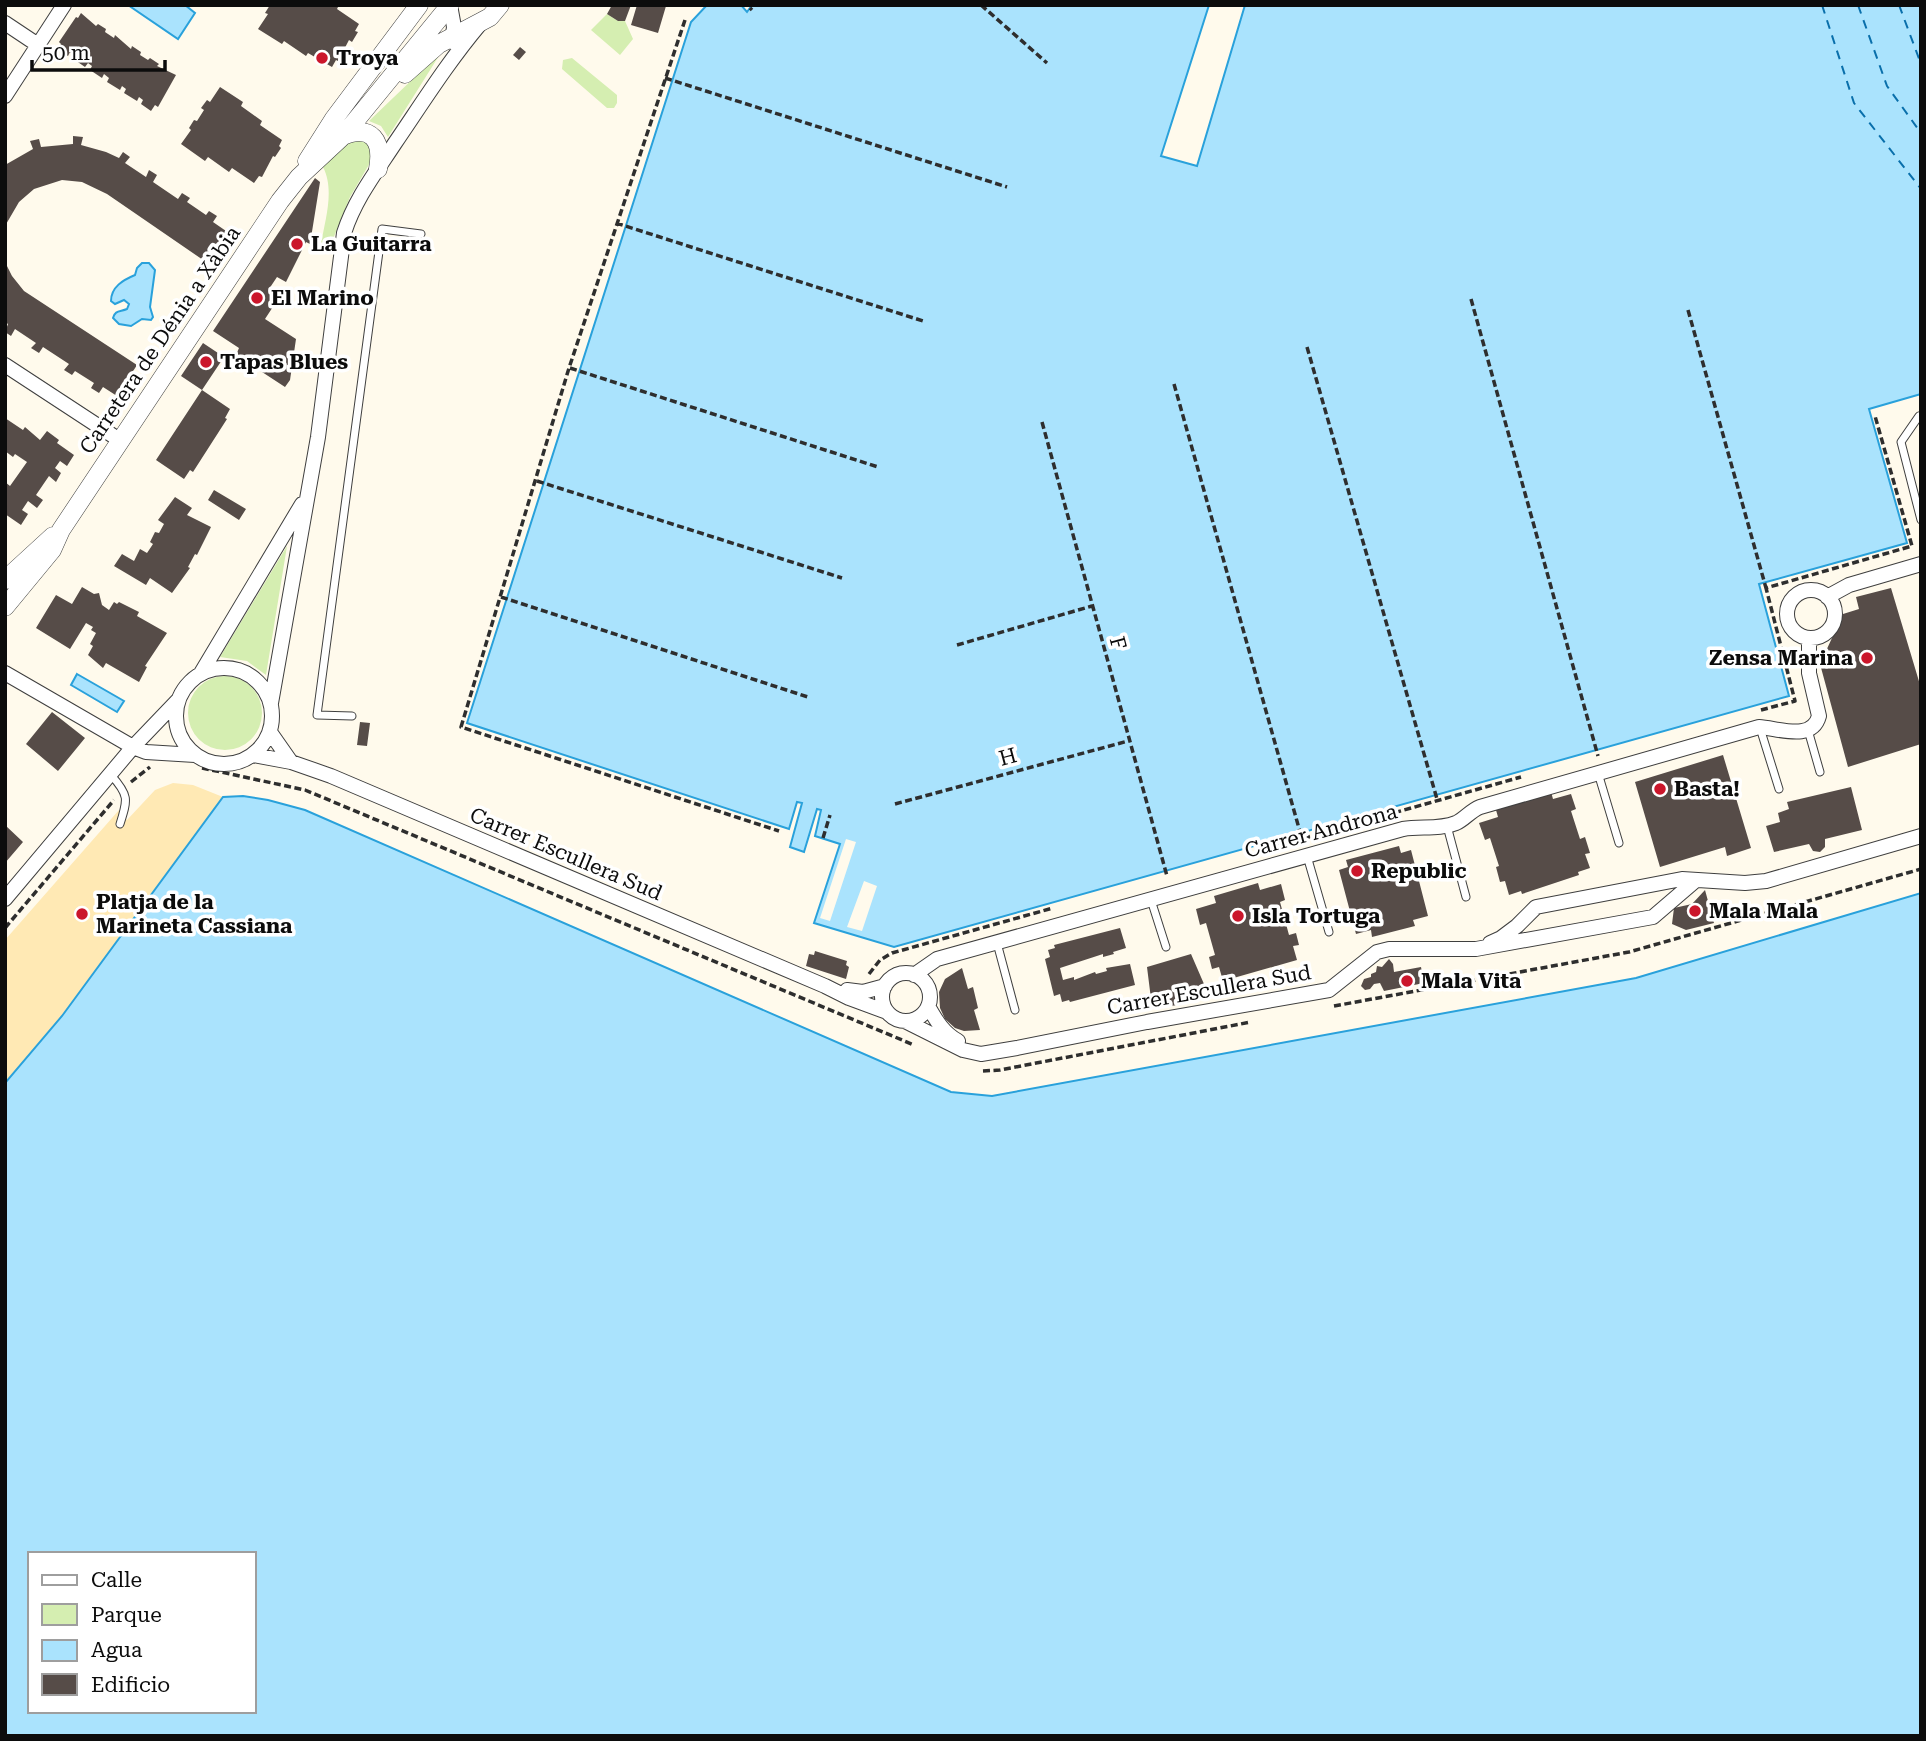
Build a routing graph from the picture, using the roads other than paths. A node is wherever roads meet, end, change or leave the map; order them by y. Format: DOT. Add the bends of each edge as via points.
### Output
graph roads {
  1 [pos="65,5"];
  2 [pos="419,5"];
  3 [pos="450,5"];
  4 [pos="500,5"];
  5 [pos="484,20"];
  6 [pos="5,23"];
  7 [pos="454,35"];
  8 [pos="38,45"];
  9 [pos="447,64"];
  10 [pos="5,96"];
  11 [pos="343,136"];
  12 [pos="378,169"];
  13 [pos="299,177"];
  14 [pos="421,234"];
  15 [pos="5,365"];
  16 [pos="1920,416"];
  17 [pos="121,441"];
  18 [pos="306,497"];
  19 [pos="1921,520"];
  20 [pos="61,530"];
  21 [pos="1921,564"];
  22 [pos="5,580"];
  23 [pos="1827,597"];
  24 [pos="5,607"];
  25 [pos="1809,638"];
  26 [pos="5,673"];
  27 [pos="201,673"];
  28 [pos="179,699"];
  29 [pos="271,704"];
  30 [pos="352,716"];
  31 [pos="1759,727"];
  32 [pos="1808,730"];
  33 [pos="270,732"];
  34 [pos="133,747"];
  35 [pos="195,755"];
  36 [pos="253,755"];
  37 [pos="291,762"];
  38 [pos="1598,772"];
  39 [pos="1820,772"];
  40 [pos="111,775"];
  41 [pos="1779,789"];
  42 [pos="120,824"];
  43 [pos="1447,826"];
  44 [pos="1921,836"];
  45 [pos="1619,843"];
  46 [pos="1306,856"];
  47 [pos="1695,881"];
  48 [pos="1656,885"];
  49 [pos="1466,897"];
  50 [pos="5,899"];
  51 [pos="1151,900"];
  52 [pos="1663,908"];
  53 [pos="1329,932"];
  54 [pos="997,943"];
  55 [pos="1166,947"];
  56 [pos="1476,949"];
  57 [pos="914,975"];
  58 [pos="825,986"];
  59 [pos="885,986"];
  60 [pos="928,1006"];
  61 [pos="1016,1010"];
  62 [pos="887,1012"];
  63 [pos="905,1021"];
  64 [pos="981,1054"];
  1 -- 8 [label="street"];
  2 -- 13 [label="street, Carretera de Dénia a Xàbia" via="332,120"];
  3 -- 5 [label="street" via="462,18"];
  3 -- 7 [label="street"];
  3 -- 11 [label="street, Carretera de Dénia a Xàbia"];
  4 -- 5 [label="street"];
  5 -- 7 [label="street"];
  5 -- 9 [label="street"];
  6 -- 8 [label="street"];
  7 -- 9 [label="street"];
  7 -- 11 [label="street" via="424,56"];
  8 -- 10 [label="street"];
  9 -- 12 [label="street"];
  11 -- 12 [label="street" via="354,131 375,138 381,153"];
  11 -- 13 [label="street, Carretera de Dénia a Xàbia"];
  12 -- 18 [label="street" via="344,233"];
  13 -- 17 [label="street, Carretera de Dénia a Xàbia"];
  14 -- 30 [label="lane" via="382,229 317,715"];
  15 -- 17 [label="street"];
  16 -- 19 [label="lane" via="1901,442"];
  17 -- 20 [label="street, Carretera de Dénia a Xàbia"];
  18 -- 27 [label="street"];
  18 -- 29 [label="street"];
  20 -- 22 [label="street, Carretera de Dénia a Xàbia"];
  20 -- 24 [label="street, Carretera de Dénia a Xàbia" via="52,550"];
  21 -- 23 [label="street" via="1849,585"];
  23 -- 25 [label="street" via="1835,609 1833,624 1823,635"];
  23 -- 25 [label="street" via="1807,591 1790,604 1791,626"];
  25 -- 32 [label="street" via="1809,673 1819,716"];
  26 -- 34 [label="street"];
  27 -- 28 [label="street"];
  27 -- 29 [label="street" via="230,667 244,671 265,690"];
  28 -- 34 [label="street"];
  28 -- 35 [label="street" via="178,729"];
  29 -- 33 [label="street"];
  31 -- 32 [label="street, Carrer Androna"];
  31 -- 38 [label="street, Carrer Androna"];
  31 -- 41 [label="lane"];
  32 -- 39 [label="lane"];
  33 -- 36 [label="street"];
  33 -- 37 [label="street"];
  34 -- 35 [label="street"];
  34 -- 40 [label="street"];
  35 -- 36 [label="street" via="230,764"];
  36 -- 37 [label="street, Carrer Escullera Sud"];
  37 -- 58 [label="street, Carrer Escullera Sud"];
  38 -- 43 [label="street, Carrer Androna" via="1480,807"];
  38 -- 45 [label="lane"];
  40 -- 42 [label="lane" via="124,789 127,803"];
  40 -- 50 [label="street"];
  43 -- 46 [label="street, Carrer Androna" via="1403,828"];
  43 -- 49 [label="lane"];
  44 -- 47 [label="street, Carrer Escullera Sud" via="1766,881"];
  46 -- 51 [label="street, Carrer Androna"];
  46 -- 53 [label="lane"];
  47 -- 48 [label="street, Carrer Escullera Sud"];
  47 -- 52 [label="street, Carrer Escullera Sud"];
  48 -- 52 [label="street"];
  48 -- 56 [label="street, Carrer Escullera Sud" via="1536,908 1501,938"];
  51 -- 54 [label="street, Carrer Androna"];
  51 -- 55 [label="lane"];
  52 -- 56 [label="street, Carrer Escullera Sud" via="1653,917"];
  54 -- 57 [label="street, Carrer Androna" via="937,959"];
  54 -- 61 [label="lane"];
  56 -- 64 [label="street, Carrer Escullera Sud" via="1389,949 1377,952 1329,990 1314,994"];
  57 -- 59 [label="street" via="894,976"];
  57 -- 60 [label="street" via="928,991"];
  58 -- 59 [label="street, Carrer Escullera Sud" via="863,992"];
  58 -- 62 [label="street, Carrer Escullera Sud"];
  59 -- 62 [label="street" via="882,999"];
  60 -- 63 [label="street" via="919,1017"];
  60 -- 64 [label="street" via="949,1036"];
  62 -- 63 [label="street"];
  63 -- 64 [label="street"];
}
